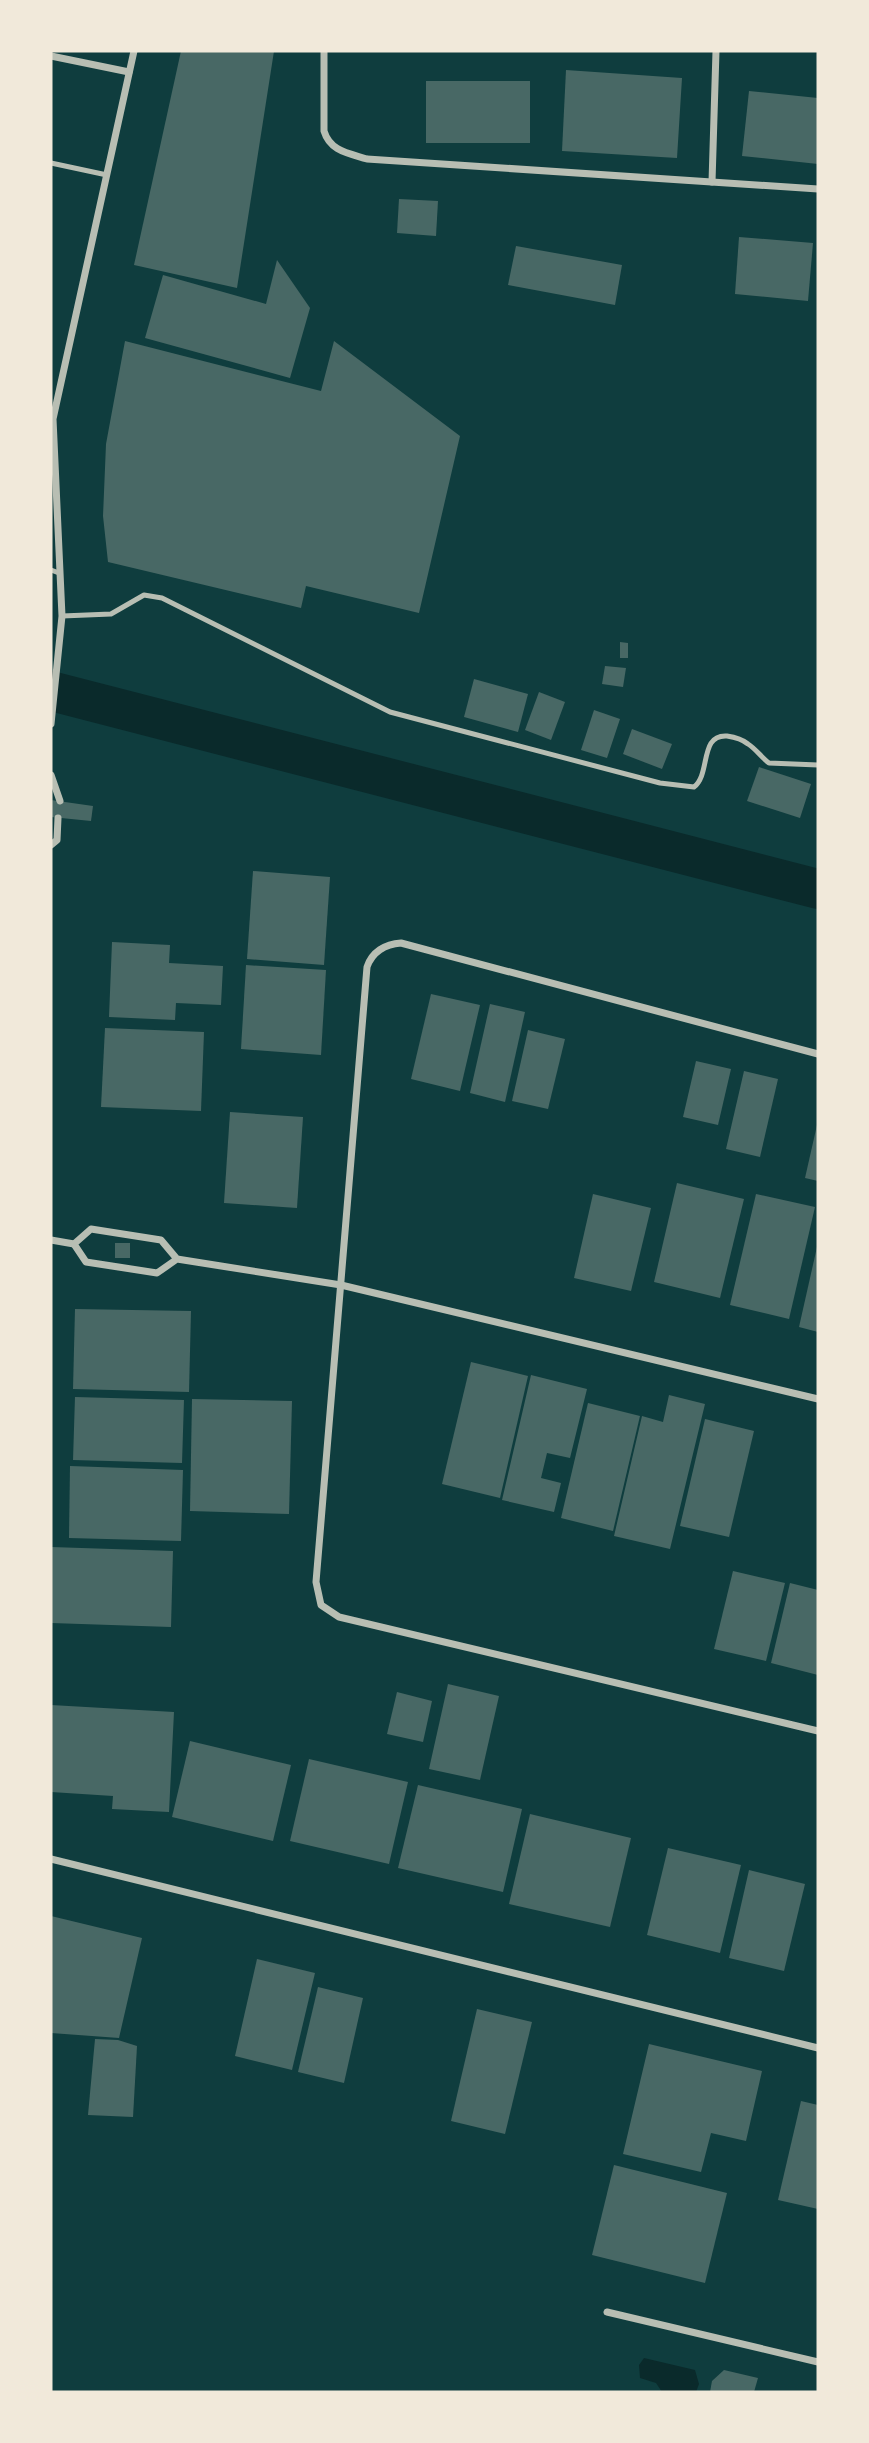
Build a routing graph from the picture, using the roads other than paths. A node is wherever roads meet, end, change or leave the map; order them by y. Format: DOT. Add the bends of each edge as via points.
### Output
graph roads {
  1 [pos="134,51"];
  2 [pos="324,51"];
  3 [pos="716,51"];
  4 [pos="51,56"];
  5 [pos="130,72"];
  6 [pos="51,163"];
  7 [pos="107,175"];
  8 [pos="712,182"];
  9 [pos="818,189"];
  10 [pos="55,571"];
  11 [pos="62,616"];
  12 [pos="51,724"];
  13 [pos="818,765"];
  14 [pos="51,775"];
  15 [pos="60,801"];
  16 [pos="58,818"];
  17 [pos="51,845"];
  18 [pos="818,1054"];
  19 [pos="51,1240"];
  20 [pos="74,1244"];
  21 [pos="177,1259"];
  22 [pos="341,1285"];
  23 [pos="818,1399"];
  24 [pos="818,1731"];
  25 [pos="51,1859"];
  26 [pos="818,2048"];
  27 [pos="607,2312"];
  28 [pos="818,2362"];
  1 -- 5 [label="street"];
  2 -- 8 [label="street" via="324,131 330,143 343,152 367,159"];
  3 -- 8 [label="street"];
  4 -- 5 [label="street"];
  5 -- 7 [label="street"];
  6 -- 7 [label="lane"];
  7 -- 10 [label="street" via="53,419"];
  8 -- 9 [label="street"];
  10 -- 11 [label="street"];
  11 -- 12 [label="street"];
  11 -- 13 [label="lane" via="111,614 144,595 162,598 390,712 660,783 694,787 700,783 710,743 724,736 748,743 769,763"];
  14 -- 15 [label="street"];
  16 -- 17 [label="street" via="57,840"];
  18 -- 22 [label="street" via="401,943 382,947 367,967"];
  19 -- 20 [label="street"];
  20 -- 21 [label="street" via="86,1262 134,1270 156,1273"];
  20 -- 21 [label="street" via="91,1229 162,1240"];
  21 -- 22 [label="street"];
  22 -- 23 [label="street"];
  22 -- 24 [label="street" via="316,1582 321,1605 339,1618"];
  25 -- 26 [label="street"];
  27 -- 28 [label="street"];
}
